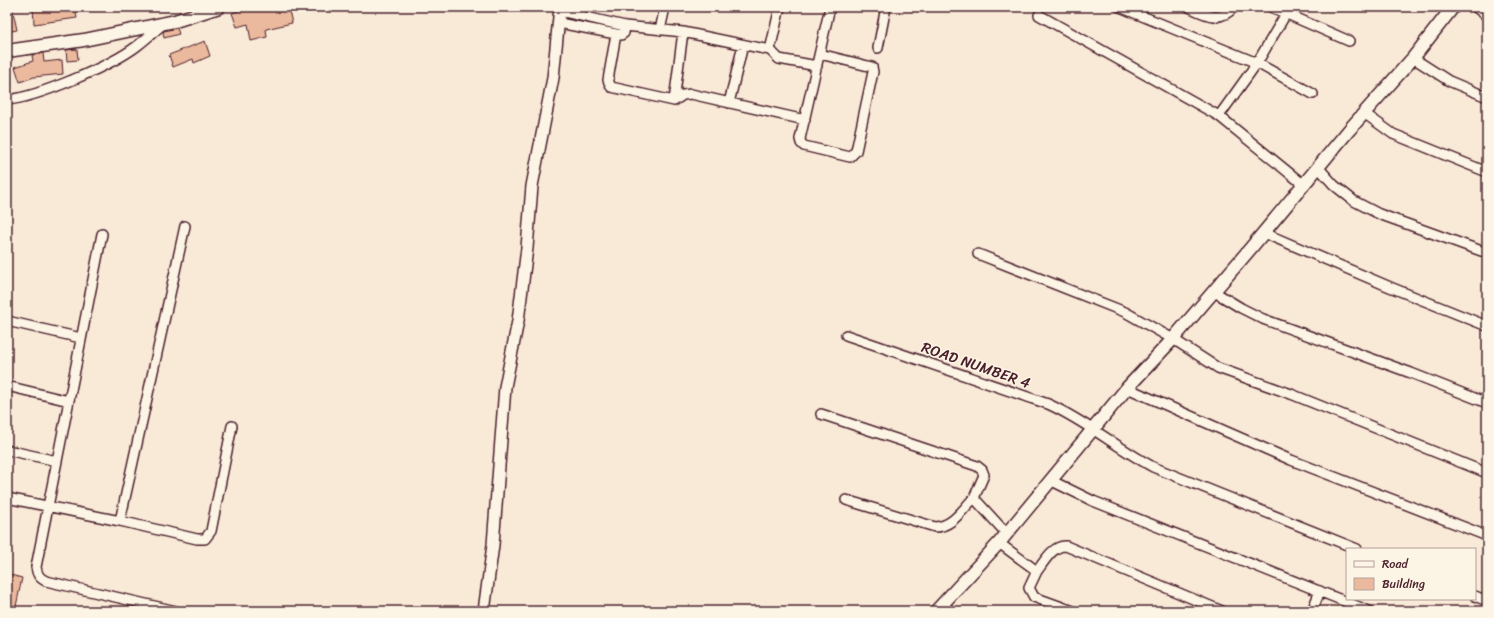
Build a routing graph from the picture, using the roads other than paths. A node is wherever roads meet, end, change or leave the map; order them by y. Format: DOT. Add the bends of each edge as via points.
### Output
graph roads {
  1 [pos="219,7"];
  2 [pos="665,7"];
  3 [pos="780,7"];
  4 [pos="830,7"];
  5 [pos="886,7"];
  6 [pos="1120,7"];
  7 [pos="1189,7"];
  8 [pos="1234,7"];
  9 [pos="1271,7"];
  10 [pos="1454,7"];
  11 [pos="1476,7"];
  12 [pos="560,9"];
  13 [pos="1289,10"];
  14 [pos="1039,15"];
  15 [pos="1487,16"];
  16 [pos="164,23"];
  17 [pos="559,23"];
  18 [pos="625,26"];
  19 [pos="660,30"];
  20 [pos="683,32"];
  21 [pos="616,34"];
  22 [pos="1349,41"];
  23 [pos="743,45"];
  24 [pos="878,48"];
  25 [pos="770,50"];
  26 [pos="7,51"];
  27 [pos="820,54"];
  28 [pos="1412,58"];
  29 [pos="1257,63"];
  30 [pos="817,66"];
  31 [pos="1313,94"];
  32 [pos="1487,97"];
  33 [pos="7,100"];
  34 [pos="674,101"];
  35 [pos="729,103"];
  36 [pos="1364,113"];
  37 [pos="1219,116"];
  38 [pos="804,120"];
  39 [pos="1318,167"];
  40 [pos="1487,172"];
  41 [pos="1304,185"];
  42 [pos="185,226"];
  43 [pos="1264,232"];
  44 [pos="102,234"];
  45 [pos="1487,253"];
  46 [pos="978,254"];
  47 [pos="1213,291"];
  48 [pos="7,321"];
  49 [pos="1487,326"];
  50 [pos="846,335"];
  51 [pos="81,338"];
  52 [pos="1173,339"];
  53 [pos="7,386"];
  54 [pos="1127,388"];
  55 [pos="69,400"];
  56 [pos="1487,403"];
  57 [pos="821,414"];
  58 [pos="232,426"];
  59 [pos="1093,430"];
  60 [pos="7,450"];
  61 [pos="56,461"];
  62 [pos="1487,473"];
  63 [pos="1050,480"];
  64 [pos="7,498"];
  65 [pos="974,498"];
  66 [pos="846,500"];
  67 [pos="48,506"];
  68 [pos="120,521"];
  69 [pos="1487,536"];
  70 [pos="1002,538"];
  71 [pos="1354,548"];
  72 [pos="1037,571"];
  73 [pos="1320,591"];
  74 [pos="1476,596"];
  75 [pos="1487,601"];
  76 [pos="943,609"];
  77 [pos="176,611"];
  78 [pos="484,611"];
  79 [pos="1073,611"];
  80 [pos="1222,611"];
  81 [pos="1312,611"];
  82 [pos="1369,611"];
  1 -- 16 [label="main road"];
  2 -- 19 [label="street"];
  3 -- 25 [label="street"];
  4 -- 27 [label="street"];
  5 -- 24 [label="street"];
  6 -- 29 [label="street"];
  7 -- 8 [label="street" via="1215,18"];
  9 -- 13 [label="street"];
  10 -- 28 [label="main road"];
  11 -- 15 [label="street"];
  12 -- 17 [label="street"];
  12 -- 18 [label="street"];
  13 -- 22 [label="street"];
  13 -- 29 [label="street"];
  14 -- 37 [label="street"];
  16 -- 26 [label="main road" via="84,40"];
  16 -- 33 [label="street" via="137,47 107,63 45,90"];
  17 -- 21 [label="street"];
  17 -- 78 [label="street" via="553,78 532,186 518,321 505,387 493,545"];
  18 -- 19 [label="street"];
  18 -- 21 [label="street" via="623,34"];
  19 -- 20 [label="street"];
  20 -- 23 [label="street"];
  20 -- 34 [label="street"];
  21 -- 34 [label="street" via="608,80 611,87"];
  23 -- 25 [label="street"];
  23 -- 35 [label="street"];
  25 -- 30 [label="street" via="779,59"];
  27 -- 30 [label="street"];
  27 -- 38 [label="street" via="872,67 854,154 850,157 804,146 800,139"];
  28 -- 32 [label="street" via="1449,81"];
  28 -- 36 [label="main road"];
  29 -- 31 [label="street"];
  29 -- 37 [label="street"];
  30 -- 38 [label="street"];
  34 -- 35 [label="street" via="683,95 691,94"];
  35 -- 38 [label="street"];
  36 -- 39 [label="main road"];
  36 -- 40 [label="street" via="1393,134"];
  37 -- 41 [label="street"];
  39 -- 41 [label="main road"];
  39 -- 45 [label="street" via="1334,185 1354,201 1379,214"];
  41 -- 43 [label="main road"];
  42 -- 68 [label="street"];
  43 -- 47 [label="main road"];
  43 -- 49 [label="street"];
  44 -- 51 [label="street"];
  46 -- 52 [label="street" via="1125,312"];
  47 -- 52 [label="main road"];
  47 -- 56 [label="street" via="1263,319"];
  48 -- 51 [label="street"];
  50 -- 59 [label="street, ROAD NUMBER 4" via="1048,404"];
  51 -- 55 [label="street"];
  52 -- 54 [label="main road"];
  52 -- 62 [label="street" via="1218,368 1304,399"];
  53 -- 55 [label="street"];
  54 -- 59 [label="main road"];
  54 -- 69 [label="street" via="1291,460"];
  55 -- 61 [label="street"];
  57 -- 65 [label="street" via="977,466 984,475"];
  58 -- 68 [label="street" via="208,538 196,539"];
  59 -- 63 [label="main road"];
  59 -- 71 [label="street, ROAD NUMBER 4" via="1153,468"];
  60 -- 61 [label="street"];
  61 -- 67 [label="street"];
  63 -- 70 [label="main road"];
  63 -- 73 [label="street" via="1093,501"];
  64 -- 67 [label="street"];
  65 -- 66 [label="street" via="949,524 942,527"];
  65 -- 70 [label="street"];
  67 -- 68 [label="street"];
  67 -- 77 [label="street" via="36,566 40,578"];
  70 -- 72 [label="street"];
  70 -- 76 [label="main road"];
  72 -- 79 [label="street" via="1030,583 1030,593 1034,597"];
  72 -- 80 [label="street" via="1054,550 1066,546"];
  73 -- 81 [label="street"];
  73 -- 82 [label="street"];
  74 -- 75 [label="street"];
}
